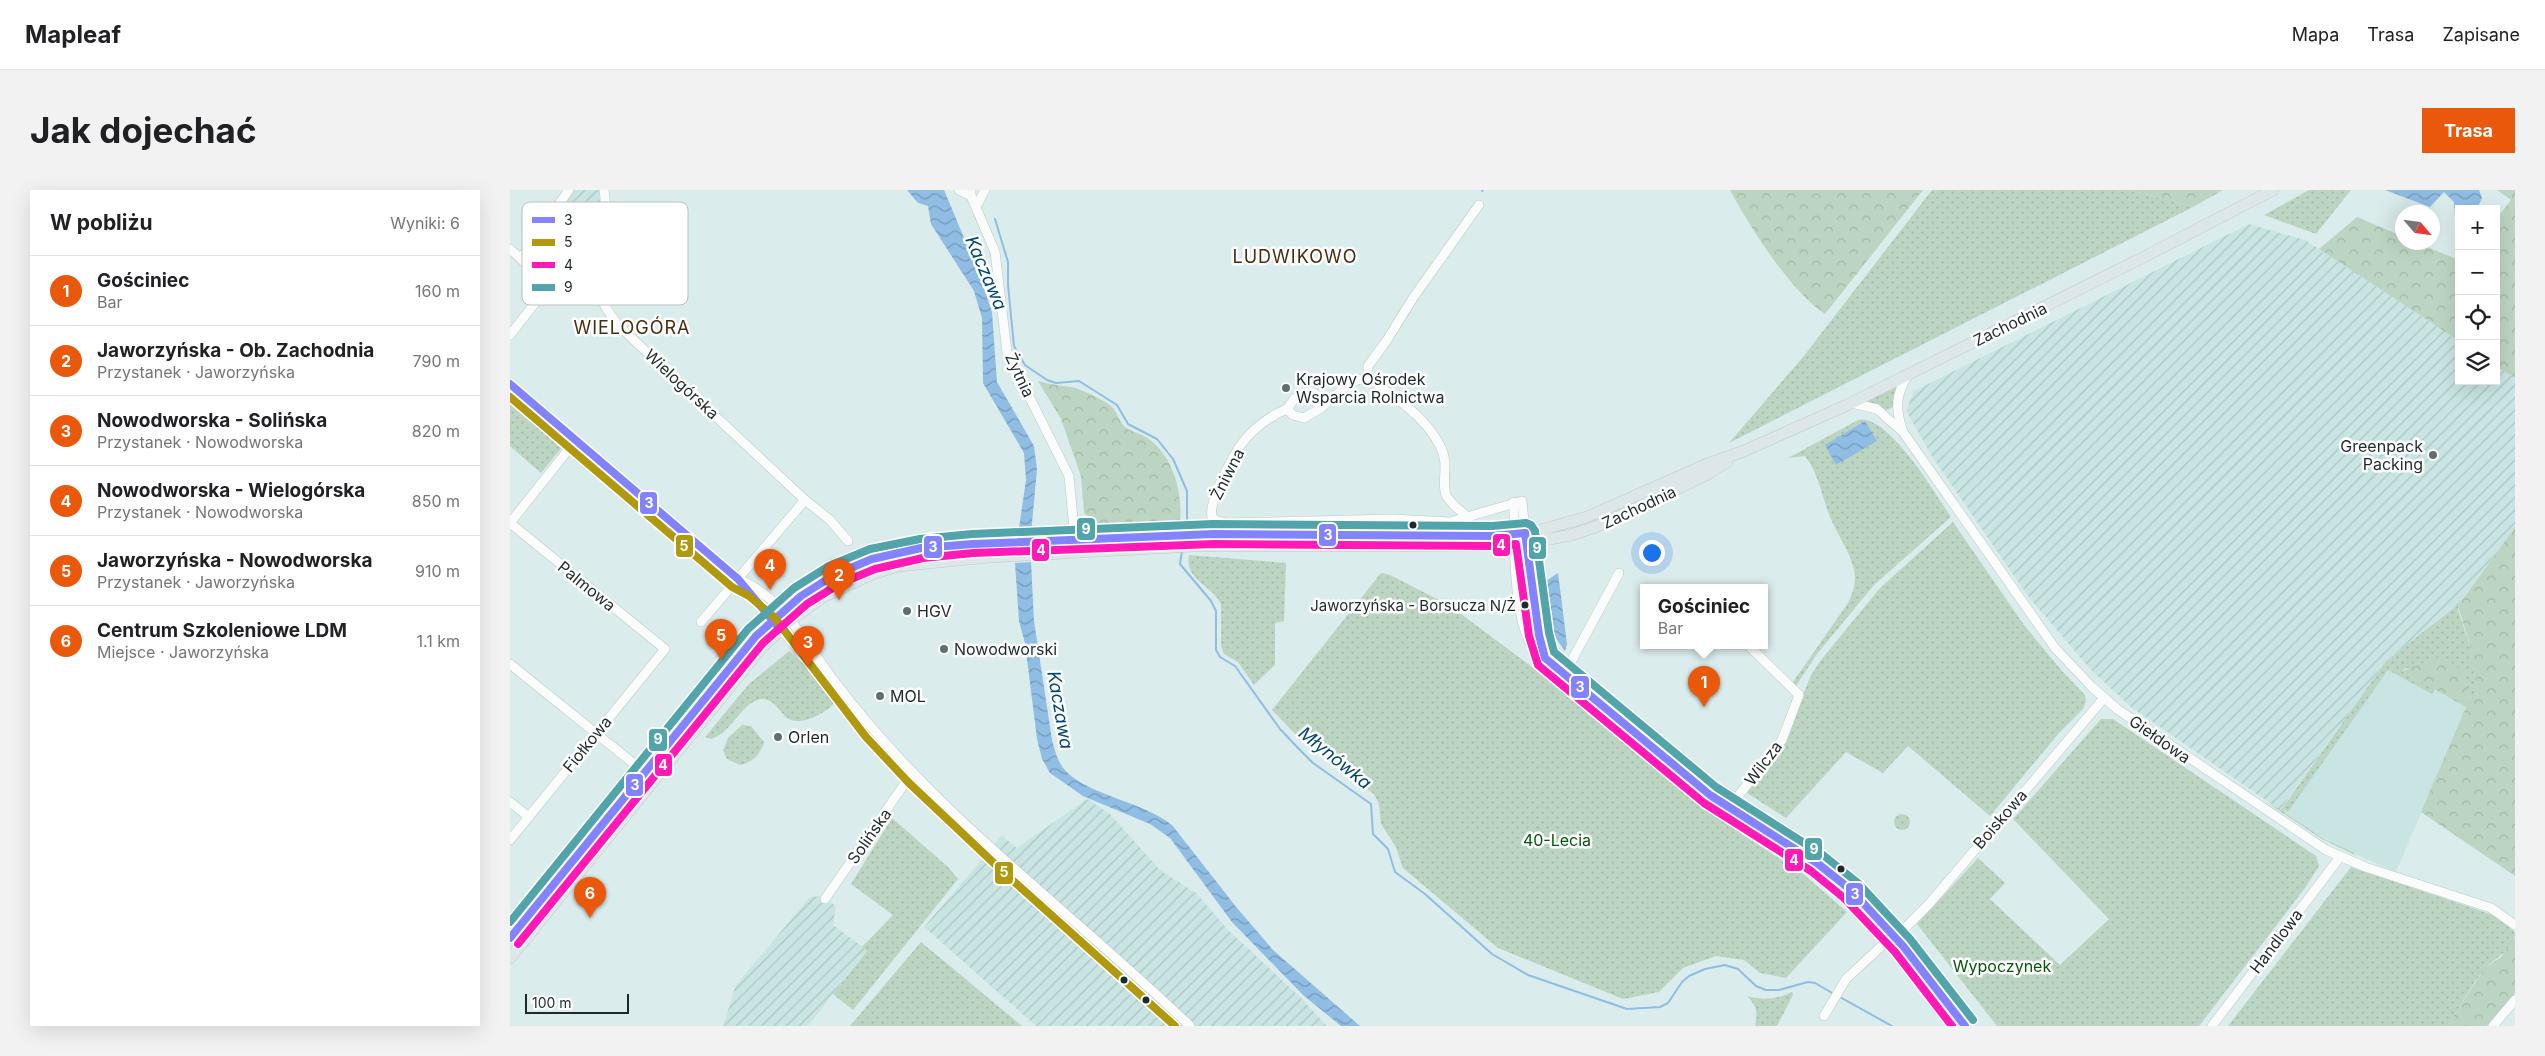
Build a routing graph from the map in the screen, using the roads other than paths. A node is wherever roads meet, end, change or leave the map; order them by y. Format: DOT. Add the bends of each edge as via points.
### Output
graph roads {
  1 [pos="569,190"];
  2 [pos="959,190"];
  3 [pos="985,190"];
  4 [pos="2273,190"];
  5 [pos="971,193"];
  6 [pos="561,202"];
  7 [pos="1479,205"];
  8 [pos="976,207"];
  9 [pos="510,249"];
  10 [pos="521,258"];
  11 [pos="533,305"];
  12 [pos="603,305"];
  13 [pos="510,335"];
  14 [pos="1907,376"];
  15 [pos="1368,377"];
  16 [pos="510,384"];
  17 [pos="1852,402"];
  18 [pos="1321,408"];
  19 [pos="1287,409"];
  20 [pos="1903,432"];
  21 [pos="576,440"];
  22 [pos="806,500"];
  23 [pos="1518,502"];
  24 [pos="1468,517"];
  25 [pos="510,523"];
  26 [pos="1526,538"];
  27 [pos="1075,540"];
  28 [pos="1513,540"];
  29 [pos="848,541"];
  30 [pos="1619,574"];
  31 [pos="738,579"];
  32 [pos="781,610"];
  33 [pos="771,619"];
  34 [pos="790,621"];
  35 [pos="701,622"];
  36 [pos="780,629"];
  37 [pos="665,649"];
  38 [pos="1752,649"];
  39 [pos="1545,658"];
  40 [pos="510,664"];
  41 [pos="1564,675"];
  42 [pos="834,681"];
  43 [pos="2104,698"];
  44 [pos="595,734"];
  45 [pos="644,772"];
  46 [pos="912,773"];
  47 [pos="510,802"];
  48 [pos="1728,809"];
  49 [pos="528,817"];
  50 [pos="510,840"];
  51 [pos="2340,857"];
  52 [pos="825,899"];
  53 [pos="2515,924"];
  54 [pos="1894,937"];
  55 [pos="510,938"];
  56 [pos="510,958"];
  57 [pos="2515,1000"];
  58 [pos="1824,1016"];
  59 [pos="1190,1026"];
  60 [pos="1965,1026"];
  61 [pos="2212,1026"];
  62 [pos="2493,1026"];
  1 -- 6 [label="street"];
  2 -- 5 [label="street, Żytnia"];
  3 -- 8 [label="street"];
  4 -- 14 [label="main road, Zachodnia"];
  5 -- 8 [label="street, Żytnia"];
  7 -- 15 [label="street" via="1368,366"];
  8 -- 27 [label="street, Żytnia" via="995,252 1007,352 1069,476"];
  9 -- 10 [label="street"];
  11 -- 13 [label="street"];
  12 -- 22 [label="street, Wielogórska" via="609,314"];
  14 -- 17 [label="main road, Zachodnia"];
  14 -- 20 [label="street, Giełdowa" via="1898,391 1896,405"];
  15 -- 18 [label="street" via="1350,382"];
  15 -- 24 [label="street" via="1407,406 1430,430 1446,461 1445,493 1451,503"];
  16 -- 21 [label="street"];
  17 -- 20 [label="street, Giełdowa" via="1877,409"];
  17 -- 26 [label="main road, Zachodnia" via="1744,452"];
  18 -- 19 [label="street" via="1304,418"];
  18 -- 19 [label="street, Żniwna" via="1316,394 1310,391 1295,398"];
  19 -- 24 [label="street, Żniwna" via="1274,414 1244,442 1212,500 1212,517 1217,521 1392,519 1438,523"];
  20 -- 43 [label="street, Giełdowa" via="2041,630 2076,672"];
  21 -- 25 [label="street"];
  21 -- 31 [label="street"];
  22 -- 29 [label="street, Wielogórska"];
  22 -- 31 [label="street"];
  23 -- 24 [label="street, Żniwna"];
  23 -- 26 [label="street"];
  23 -- 28 [label="street"];
  25 -- 37 [label="street, Palmowa"];
  26 -- 28 [label="main road, Zachodnia"];
  26 -- 39 [label="street"];
  27 -- 28 [label="main road" via="1192,534"];
  27 -- 32 [label="main road" via="920,549 872,560 822,581"];
  28 -- 34 [label="main road" via="1193,546 924,562 872,574 822,597"];
  28 -- 39 [label="street" via="1525,633 1532,646"];
  30 -- 41 [label="street"];
  31 -- 32 [label="street" via="751,584"];
  31 -- 33 [label="street"];
  31 -- 35 [label="street"];
  32 -- 33 [label="main road"];
  32 -- 34 [label="street"];
  33 -- 36 [label="street"];
  33 -- 45 [label="main road"];
  34 -- 36 [label="main road"];
  34 -- 42 [label="street"];
  36 -- 42 [label="street" via="812,664"];
  36 -- 56 [label="main road"];
  37 -- 44 [label="street, Fiołkowa"];
  38 -- 48 [label="street, Wilcza" via="1799,695 1782,740"];
  39 -- 41 [label="street"];
  40 -- 44 [label="street"];
  41 -- 48 [label="street"];
  42 -- 46 [label="street"];
  43 -- 51 [label="street, Giełdowa" via="2140,726 2309,840"];
  43 -- 54 [label="street, Boiskowa" via="1936,896"];
  44 -- 45 [label="street"];
  44 -- 49 [label="street, Fiołkowa"];
  45 -- 55 [label="main road"];
  46 -- 52 [label="street, Solińska"];
  46 -- 59 [label="street" via="987,846"];
  47 -- 49 [label="street"];
  48 -- 54 [label="street" via="1792,845 1832,874"];
  49 -- 50 [label="street, Fiołkowa"];
  51 -- 53 [label="street, Giełdowa" via="2491,908"];
  51 -- 61 [label="street, Handlowa"];
  54 -- 58 [label="street, Boiskowa" via="1861,964 1834,995"];
  54 -- 60 [label="street"];
  57 -- 62 [label="street"];
}
